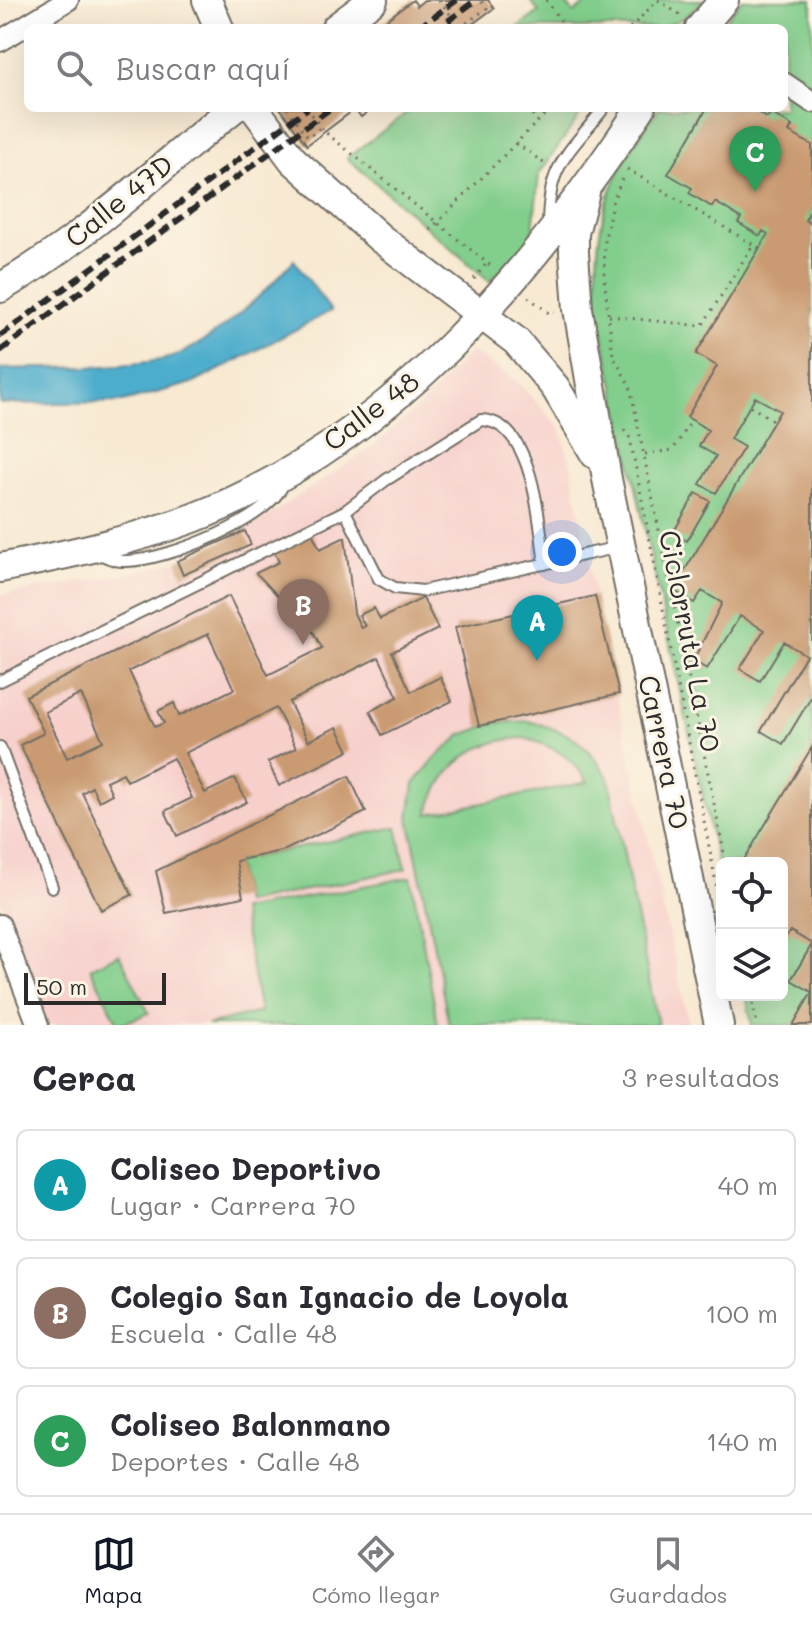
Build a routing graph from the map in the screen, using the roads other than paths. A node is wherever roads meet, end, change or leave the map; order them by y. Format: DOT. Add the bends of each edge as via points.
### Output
graph roads {
  1 [pos="68,0"];
  2 [pos="207,0"];
  3 [pos="373,0"];
  4 [pos="724,0"];
  5 [pos="41,7"];
  6 [pos="692,23"];
  7 [pos="217,24"];
  8 [pos="341,24"];
  9 [pos="0,41"];
  10 [pos="788,86"];
  11 [pos="812,102"];
  12 [pos="229,112"];
  13 [pos="257,112"];
  14 [pos="601,112"];
  15 [pos="638,112"];
  16 [pos="585,192"];
  17 [pos="548,237"];
  18 [pos="0,288"];
  19 [pos="483,315"];
  20 [pos="288,472"];
  21 [pos="607,479"];
  22 [pos="345,511"];
  23 [pos="621,547"];
  24 [pos="88,549"];
  25 [pos="237,551"];
  26 [pos="211,562"];
  27 [pos="242,563"];
  28 [pos="545,564"];
  29 [pos="0,568"];
  30 [pos="217,575"];
  31 [pos="0,681"];
  32 [pos="0,747"];
  33 [pos="52,887"];
  34 [pos="0,925"];
  35 [pos="38,1025"];
  36 [pos="719,1025"];
  1 -- 5 [label="street"];
  2 -- 7 [label="street"];
  3 -- 8 [label="street"];
  4 -- 6 [label="street"];
  5 -- 9 [label="street"];
  10 -- 11 [label="street"];
  12 -- 18 [label="street, Calle 47D" via="108,212"];
  13 -- 19 [label="street, Carrera 70" via="293,160 380,238"];
  14 -- 17 [label="lane" via="555,171"];
  15 -- 16 [label="street, Calle 48"];
  16 -- 17 [label="street, Calle 48"];
  16 -- 21 [label="street, Carrera 70" via="574,233 575,276"];
  17 -- 19 [label="street, Calle 48"];
  19 -- 20 [label="street, Calle 48" via="358,426"];
  19 -- 21 [label="street, Carrera 70" via="516,341 555,387"];
  20 -- 24 [label="street, Calle 48" via="196,516"];
  20 -- 24 [label="lane" via="277,496 229,533 204,544 124,562"];
  21 -- 23 [label="street, Carrera 70"];
  22 -- 27 [label="lane"];
  22 -- 28 [label="lane" via="379,579 395,588 423,591"];
  22 -- 28 [label="lane" via="473,422 493,420 506,427 526,464"];
  23 -- 28 [label="lane"];
  23 -- 36 [label="street, Carrera 70"];
  24 -- 29 [label="street, Calle 48"];
  25 -- 27 [label="lane"];
  26 -- 30 [label="lane"];
  27 -- 30 [label="lane"];
  30 -- 31 [label="lane"];
  32 -- 33 [label="lane"];
  34 -- 35 [label="street"];
}
